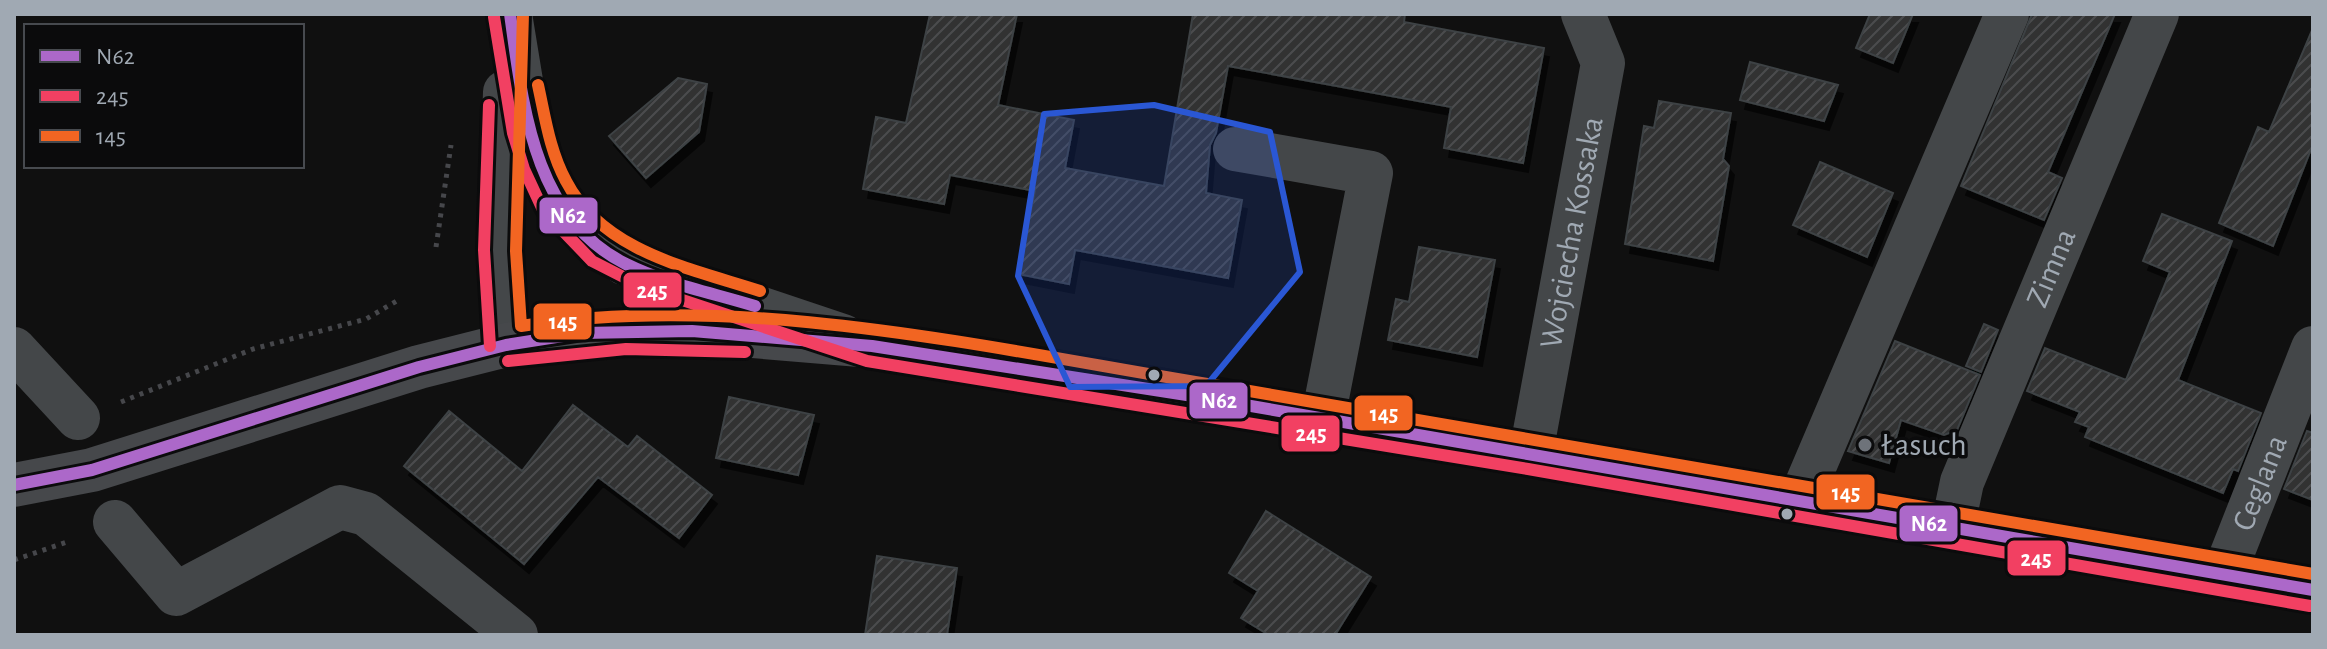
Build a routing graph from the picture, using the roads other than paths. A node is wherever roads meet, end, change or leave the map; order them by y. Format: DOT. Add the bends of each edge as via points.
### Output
graph roads {
  1 [pos="508,14"];
  2 [pos="1583,14"];
  3 [pos="2007,14"];
  4 [pos="2157,14"];
  5 [pos="1235,149"];
  6 [pos="506,345"];
  7 [pos="872,346"];
  8 [pos="2313,348"];
  9 [pos="14,349"];
  10 [pos="78,418"];
  11 [pos="1323,418"];
  12 [pos="1531,453"];
  13 [pos="14,485"];
  14 [pos="1800,500"];
  15 [pos="115,522"];
  16 [pos="1953,525"];
  17 [pos="2224,574"];
  18 [pos="2313,590"];
  19 [pos="516,635"];
  1 -- 6 [label="street" via="500,251"];
  1 -- 7 [label="street" via="539,163 555,200 602,249 648,272"];
  2 -- 12 [label="street, Wojciecha Kossaka" via="1603,63"];
  3 -- 14 [label="street"];
  4 -- 16 [label="street, Zimna" via="1962,482"];
  5 -- 11 [label="street" via="1371,173"];
  6 -- 7 [label="main road" via="582,333 692,331"];
  6 -- 13 [label="main road" via="419,367 92,470"];
  7 -- 11 [label="main road"];
  8 -- 17 [label="street, Ceglana"];
  9 -- 10 [label="street"];
  11 -- 12 [label="main road"];
  12 -- 14 [label="main road"];
  14 -- 16 [label="main road"];
  15 -- 19 [label="street" via="176,594 340,507 366,514"];
  16 -- 17 [label="main road"];
  17 -- 18 [label="main road"];
}
